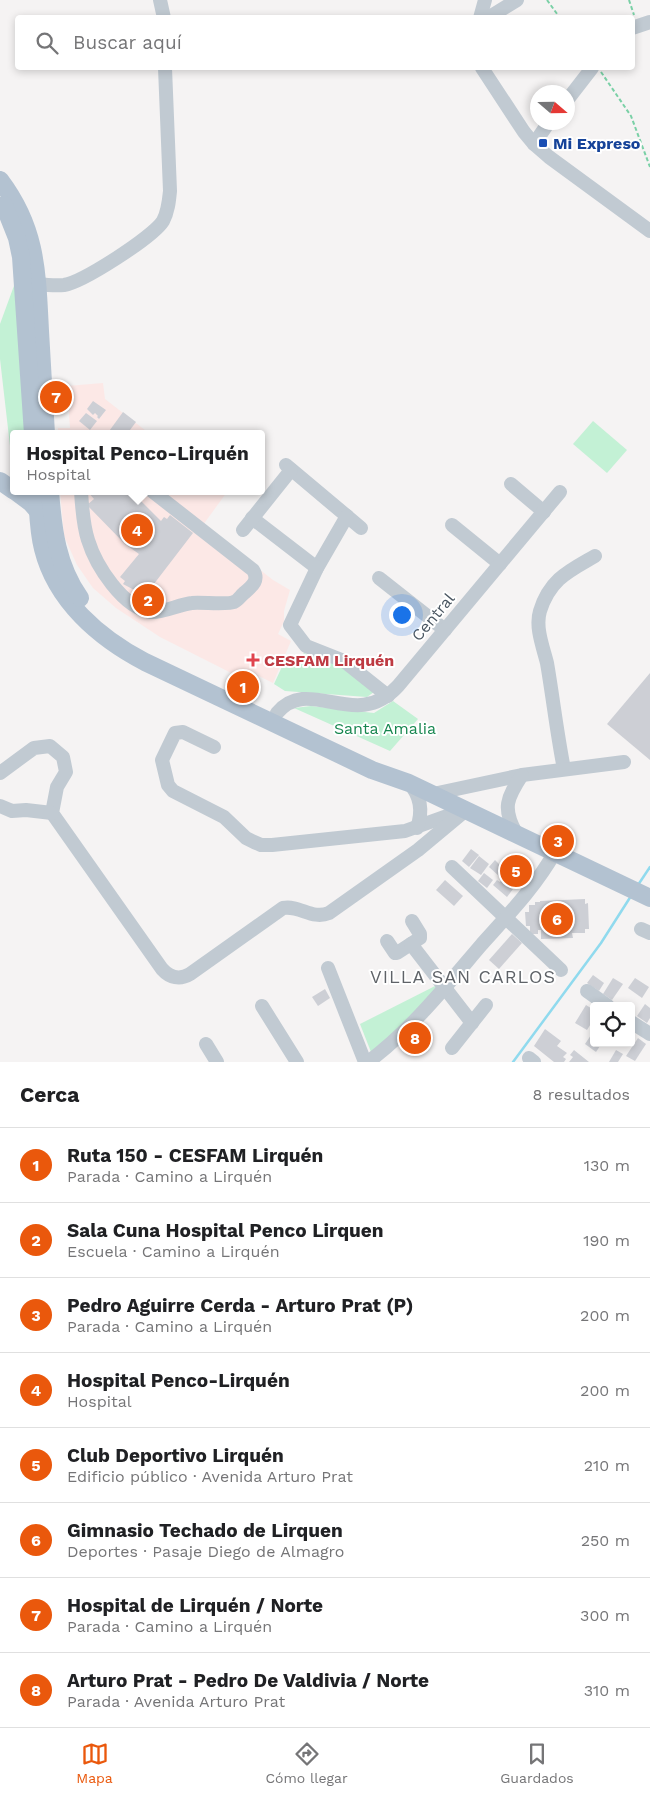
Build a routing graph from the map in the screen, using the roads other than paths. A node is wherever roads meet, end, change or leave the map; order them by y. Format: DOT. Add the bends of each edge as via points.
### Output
graph roads {
  1 [pos="160,0"];
  2 [pos="485,0"];
  3 [pos="517,0"];
  4 [pos="163,15"];
  5 [pos="481,15"];
  6 [pos="493,15"];
  7 [pos="165,70"];
  8 [pos="483,70"];
  9 [pos="590,70"];
  10 [pos="575,90"];
  11 [pos="544,130"];
  12 [pos="534,144"];
  13 [pos="0,180"];
  14 [pos="0,198"];
  15 [pos="650,230"];
  16 [pos="37,284"];
  17 [pos="33,430"];
  18 [pos="46,430"];
  19 [pos="0,479"];
  20 [pos="511,484"];
  21 [pos="10,487"];
  22 [pos="560,492"];
  23 [pos="21,495"];
  24 [pos="37,495"];
  25 [pos="50,495"];
  26 [pos="81,495"];
  27 [pos="157,495"];
  28 [pos="38,511"];
  29 [pos="544,512"];
  30 [pos="347,516"];
  31 [pos="252,518"];
  32 [pos="452,525"];
  33 [pos="361,528"];
  34 [pos="243,530"];
  35 [pos="595,556"];
  36 [pos="500,564"];
  37 [pos="317,568"];
  38 [pos="379,578"];
  39 [pos="445,630"];
  40 [pos="388,696"];
  41 [pos="277,713"];
  42 [pos="214,747"];
  43 [pos="624,762"];
  44 [pos="564,769"];
  45 [pos="0,773"];
  46 [pos="522,775"];
  47 [pos="410,783"];
  48 [pos="433,794"];
  49 [pos="0,806"];
  50 [pos="466,810"];
  51 [pos="52,813"];
  52 [pos="417,828"];
  53 [pos="516,833"];
  54 [pos="555,852"];
  55 [pos="452,867"];
  56 [pos="649,898"];
  57 [pos="505,918"];
  58 [pos="412,921"];
  59 [pos="387,942"];
  60 [pos="411,944"];
  61 [pos="328,968"];
  62 [pos="560,970"];
  63 [pos="445,987"];
  64 [pos="586,991"];
  65 [pos="602,1002"];
  66 [pos="486,1005"];
  67 [pos="262,1006"];
  68 [pos="472,1023"];
  69 [pos="635,1025"];
  70 [pos="650,1034"];
  71 [pos="206,1044"];
  72 [pos="452,1048"];
  73 [pos="217,1062"];
  74 [pos="297,1062"];
  75 [pos="367,1062"];
  1 -- 4 [label="street"];
  2 -- 5 [label="street"];
  3 -- 6 [label="street"];
  7 -- 16 [label="street" via="170,191 164,220 129,250 88,275 64,285"];
  8 -- 12 [label="street"];
  9 -- 10 [label="street"];
  11 -- 12 [label="street"];
  12 -- 15 [label="street"];
  13 -- 16 [label="main road" via="27,226 34,251"];
  14 -- 17 [label="main road" via="11,219 22,258"];
  16 -- 18 [label="main road"];
  19 -- 21 [label="main road"];
  20 -- 29 [label="street"];
  22 -- 29 [label="street, Central"];
  23 -- 28 [label="main road"];
  24 -- 28 [label="main road"];
  25 -- 41 [label="main road" via="55,540 62,564 77,594 102,622 134,644"];
  26 -- 27 [label="street" via="91,550 108,580 138,608 152,612 183,604 234,602 255,583 253,570"];
  28 -- 47 [label="main road" via="43,550 53,576 77,611 108,639 145,662 355,762"];
  29 -- 36 [label="street, Central"];
  30 -- 31 [label="street" via="289,467"];
  30 -- 33 [label="street"];
  30 -- 37 [label="street"];
  31 -- 34 [label="street"];
  31 -- 37 [label="street"];
  32 -- 36 [label="street"];
  35 -- 44 [label="street" via="560,576 539,612 540,635"];
  36 -- 39 [label="street, Central"];
  37 -- 40 [label="street" via="290,625 308,648 340,659"];
  38 -- 39 [label="street"];
  39 -- 40 [label="street, Central"];
  40 -- 41 [label="street, Central" via="362,706 298,699"];
  41 -- 47 [label="main road" via="377,761"];
  42 -- 52 [label="street" via="183,732 175,733 161,762 168,785 177,794 224,817 246,838 261,845"];
  43 -- 44 [label="street"];
  44 -- 46 [label="street"];
  45 -- 51 [label="street" via="34,748 50,746 63,757 66,772 57,787"];
  46 -- 48 [label="street"];
  46 -- 53 [label="street" via="508,799 510,819"];
  47 -- 48 [label="main road"];
  47 -- 52 [label="street" via="420,806"];
  48 -- 50 [label="main road"];
  49 -- 51 [label="street" via="12,811"];
  50 -- 51 [label="street" via="418,850 329,913 315,915 283,908 181,978 168,975 162,969"];
  50 -- 52 [label="street"];
  50 -- 53 [label="main road"];
  53 -- 54 [label="main road"];
  54 -- 56 [label="main road"];
  54 -- 57 [label="street" via="537,881"];
  55 -- 57 [label="street"];
  57 -- 62 [label="street"];
  57 -- 63 [label="street"];
  58 -- 60 [label="street" via="421,935"];
  59 -- 60 [label="street" via="396,954"];
  60 -- 63 [label="street"];
  61 -- 75 [label="street"];
  63 -- 68 [label="street"];
  63 -- 75 [label="street" via="407,1030"];
  64 -- 65 [label="street"];
  66 -- 68 [label="street"];
  67 -- 74 [label="street"];
  68 -- 72 [label="street"];
  69 -- 70 [label="street"];
  71 -- 73 [label="street"];
}
